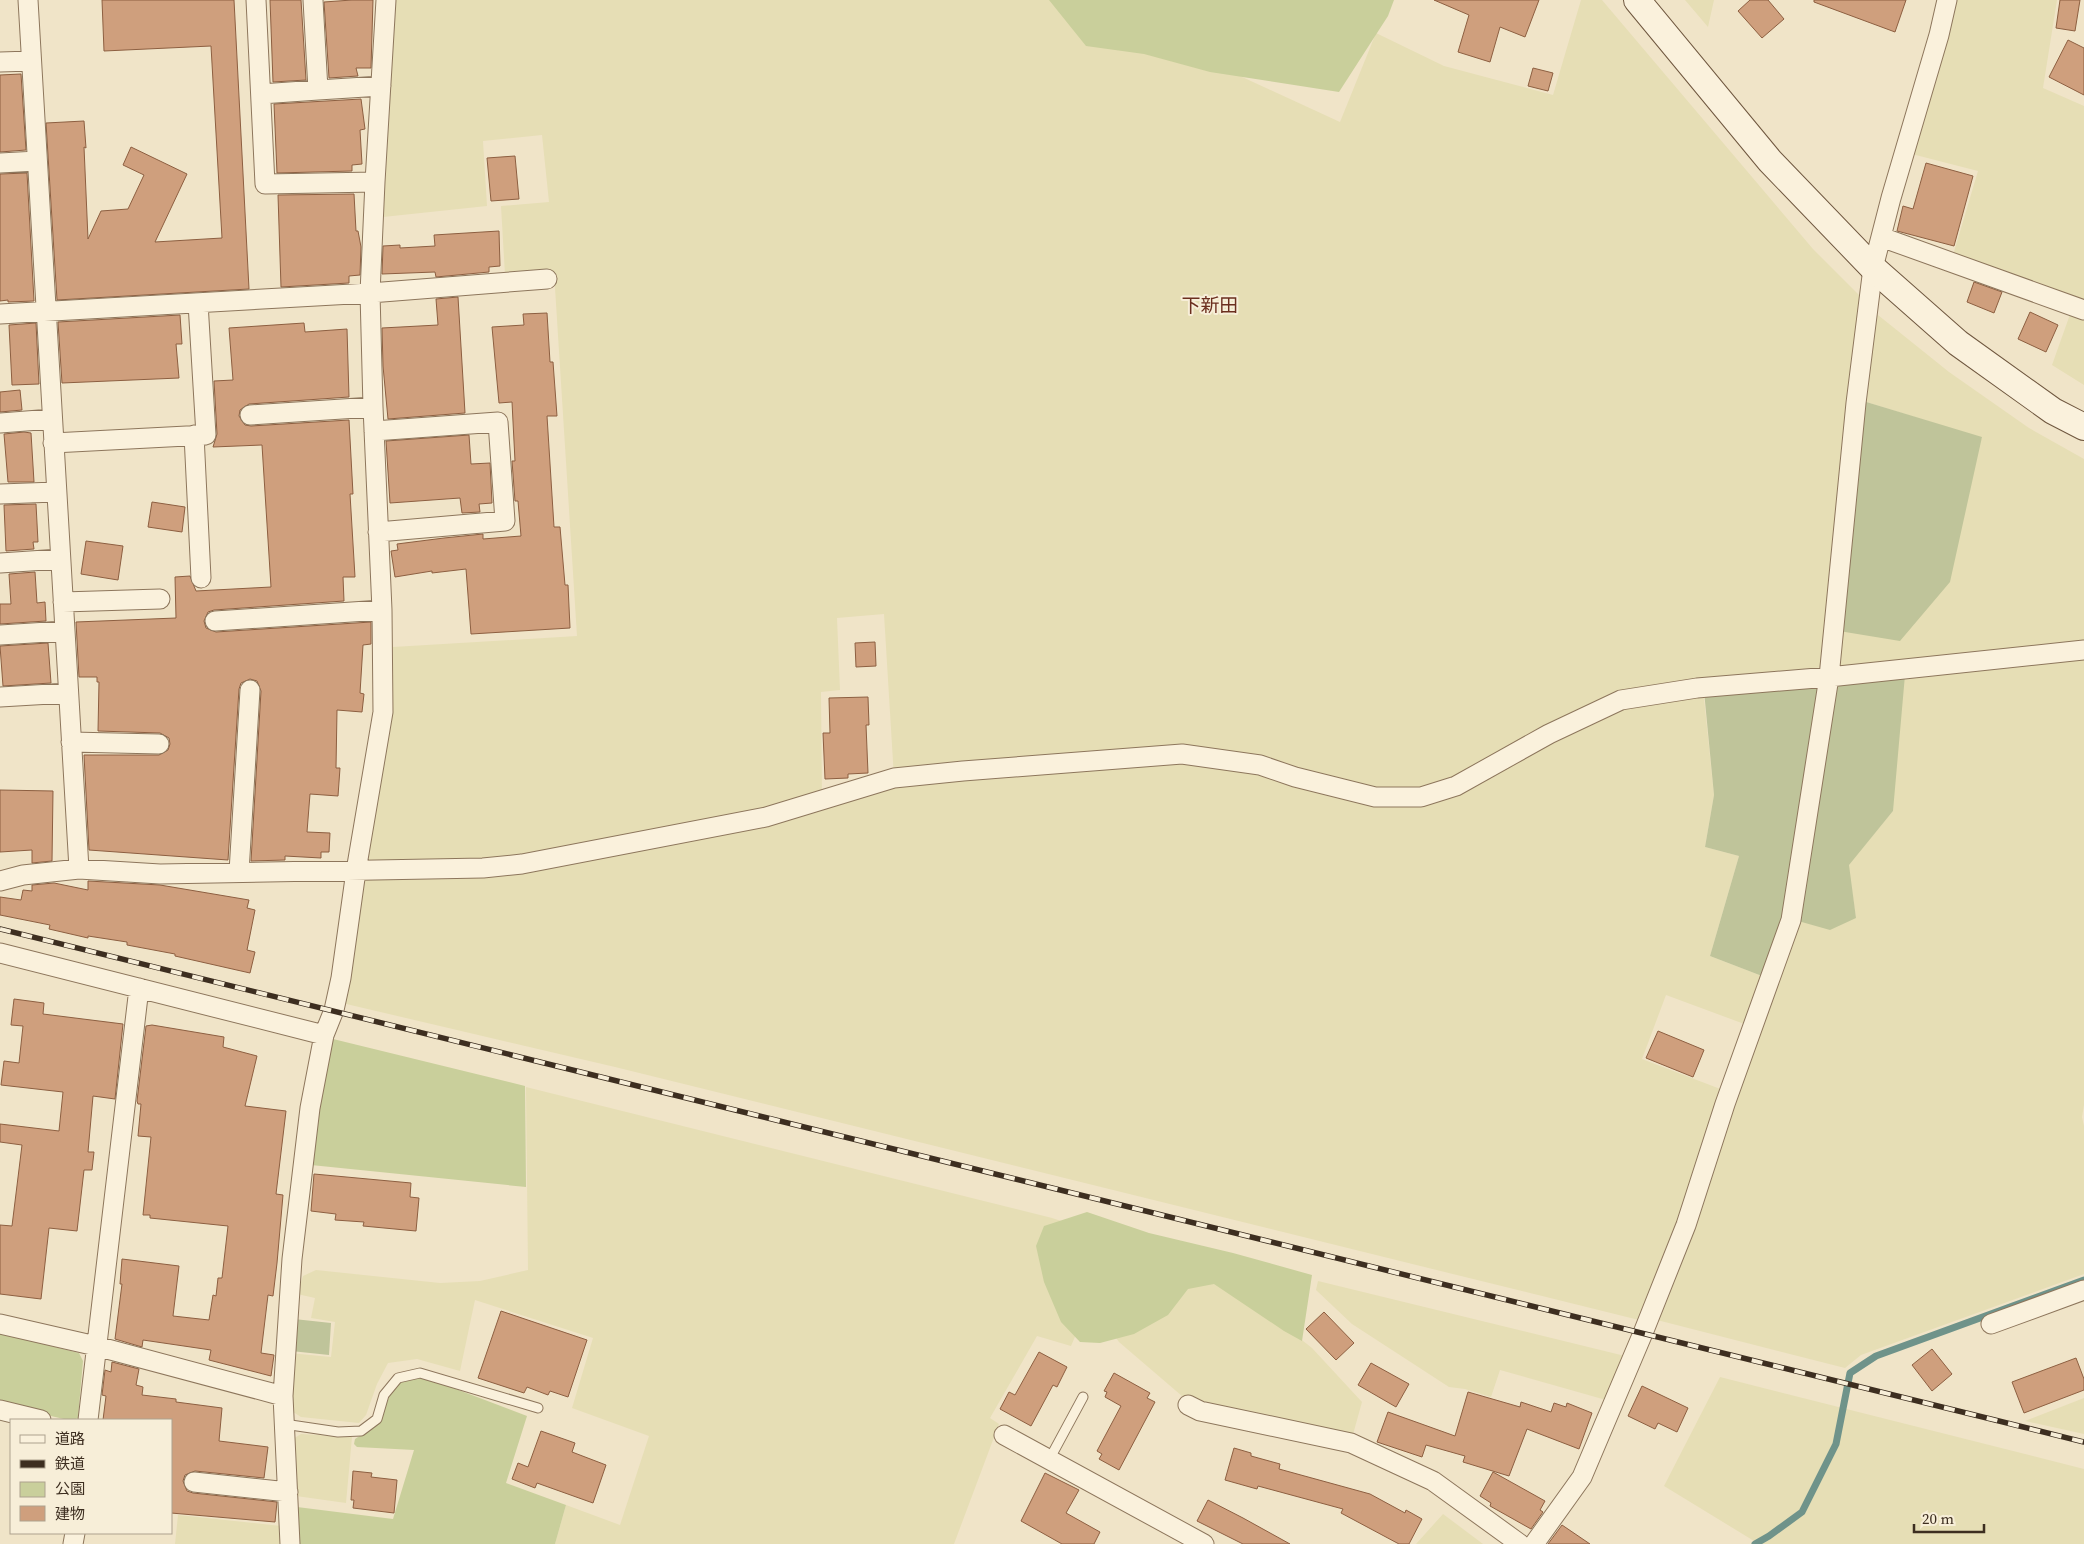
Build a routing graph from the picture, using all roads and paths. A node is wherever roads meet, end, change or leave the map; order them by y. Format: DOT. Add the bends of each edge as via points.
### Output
graph roads {
  1 [pos="28,0"];
  2 [pos="256,0"];
  3 [pos="313,0"];
  4 [pos="386,0"];
  5 [pos="1638,0"];
  6 [pos="1947,0"];
  7 [pos="31,60"];
  8 [pos="0,62"];
  9 [pos="381,86"];
  10 [pos="318,90"];
  11 [pos="261,94"];
  12 [pos="37,161"];
  13 [pos="0,163"];
  14 [pos="375,182"];
  15 [pos="1881,237"];
  16 [pos="1873,268"];
  17 [pos="547,279"];
  18 [pos="370,293"];
  19 [pos="198,303"];
  20 [pos="2084,310"];
  21 [pos="45,312"];
  22 [pos="0,314"];
  23 [pos="372,407"];
  24 [pos="250,414"];
  25 [pos="52,419"];
  26 [pos="0,424"];
  27 [pos="2084,428"];
  28 [pos="374,431"];
  29 [pos="194,435"];
  30 [pos="53,443"];
  31 [pos="56,492"];
  32 [pos="0,494"];
  33 [pos="378,532"];
  34 [pos="60,559"];
  35 [pos="0,563"];
  36 [pos="202,578"];
  37 [pos="160,599"];
  38 [pos="63,602"];
  39 [pos="382,610"];
  40 [pos="215,621"];
  41 [pos="64,631"];
  42 [pos="0,635"];
  43 [pos="2084,650"];
  44 [pos="1828,677"];
  45 [pos="250,690"];
  46 [pos="68,693"];
  47 [pos="0,697"];
  48 [pos="71,742"];
  49 [pos="159,744"];
  50 [pos="79,869"];
  51 [pos="356,871"];
  52 [pos="239,872"];
  53 [pos="0,881"];
  54 [pos="0,953"];
  55 [pos="139,988"];
  56 [pos="324,1035"];
  57 [pos="2084,1290"];
  58 [pos="0,1324"];
  59 [pos="1991,1324"];
  60 [pos="96,1346"];
  61 [pos="282,1396"];
  62 [pos="1083,1397"];
  63 [pos="1188,1405"];
  64 [pos="538,1408"];
  65 [pos="0,1410"];
  66 [pos="37,1419"];
  67 [pos="88,1419"];
  68 [pos="284,1424"];
  69 [pos="1004,1435"];
  70 [pos="1049,1460"];
  71 [pos="194,1482"];
  72 [pos="288,1492"];
  73 [pos="1182,1539"];
  74 [pos="290,1544"];
  75 [pos="1204,1544"];
  76 [pos="1520,1544"];
  77 [pos="1534,1544"];
  1 -- 7 [label="street"];
  2 -- 11 [label="street"];
  3 -- 10 [label="street"];
  4 -- 9 [label="street"];
  5 -- 16 [label="street" via="1770,160"];
  6 -- 15 [label="street"];
  7 -- 8 [label="street"];
  7 -- 12 [label="street"];
  9 -- 10 [label="street"];
  9 -- 14 [label="street"];
  10 -- 11 [label="street"];
  11 -- 14 [label="street" via="265,184"];
  12 -- 13 [label="street"];
  12 -- 21 [label="street"];
  14 -- 18 [label="street"];
  15 -- 16 [label="street"];
  15 -- 20 [label="street"];
  16 -- 27 [label="street" via="1958,343 2053,412"];
  16 -- 44 [label="street"];
  17 -- 18 [label="street"];
  18 -- 19 [label="street"];
  18 -- 23 [label="street"];
  19 -- 21 [label="street"];
  19 -- 29 [label="street" via="206,435"];
  21 -- 22 [label="street"];
  21 -- 25 [label="street"];
  23 -- 24 [label="street"];
  23 -- 28 [label="street"];
  25 -- 26 [label="street"];
  25 -- 30 [label="street"];
  28 -- 33 [label="street"];
  28 -- 33 [label="street" via="498,422 505,521"];
  29 -- 30 [label="street"];
  29 -- 36 [label="street"];
  30 -- 31 [label="street"];
  31 -- 32 [label="street"];
  31 -- 34 [label="street"];
  33 -- 39 [label="street"];
  34 -- 35 [label="street"];
  34 -- 38 [label="street"];
  37 -- 38 [label="street"];
  38 -- 41 [label="street"];
  39 -- 40 [label="street"];
  39 -- 51 [label="street" via="383,712"];
  41 -- 42 [label="street"];
  41 -- 46 [label="street"];
  43 -- 44 [label="street"];
  44 -- 51 [label="street" via="1697,688 1621,700 1549,734 1456,786 1421,797 1375,797 1260,765 1182,754 894,778 766,817 522,864"];
  44 -- 77 [label="street" via="1791,920 1725,1104 1686,1225 1643,1333 1582,1477"];
  45 -- 52 [label="street"];
  46 -- 47 [label="street"];
  46 -- 48 [label="street"];
  48 -- 49 [label="street"];
  48 -- 50 [label="street"];
  50 -- 52 [label="street" via="160,874"];
  50 -- 53 [label="street"];
  51 -- 52 [label="street"];
  51 -- 56 [label="street" via="342,978"];
  54 -- 55 [label="street"];
  55 -- 56 [label="street"];
  55 -- 60 [label="street"];
  56 -- 61 [label="street" via="310,1108 292,1259"];
  57 -- 59 [label="street"];
  58 -- 60 [label="street"];
  60 -- 61 [label="street"];
  60 -- 67 [label="street"];
  61 -- 68 [label="street"];
  62 -- 70 [label="lane"];
  63 -- 76 [label="street" via="1200,1411 1351,1444 1433,1481"];
  64 -- 68 [label="lane" via="420,1373 398,1378 384,1395 376,1419 361,1431 338,1432"];
  65 -- 66 [label="street"];
  68 -- 72 [label="street"];
  69 -- 70 [label="street"];
  70 -- 73 [label="street"];
  71 -- 72 [label="street"];
  72 -- 74 [label="street"];
  73 -- 75 [label="street"];
}
